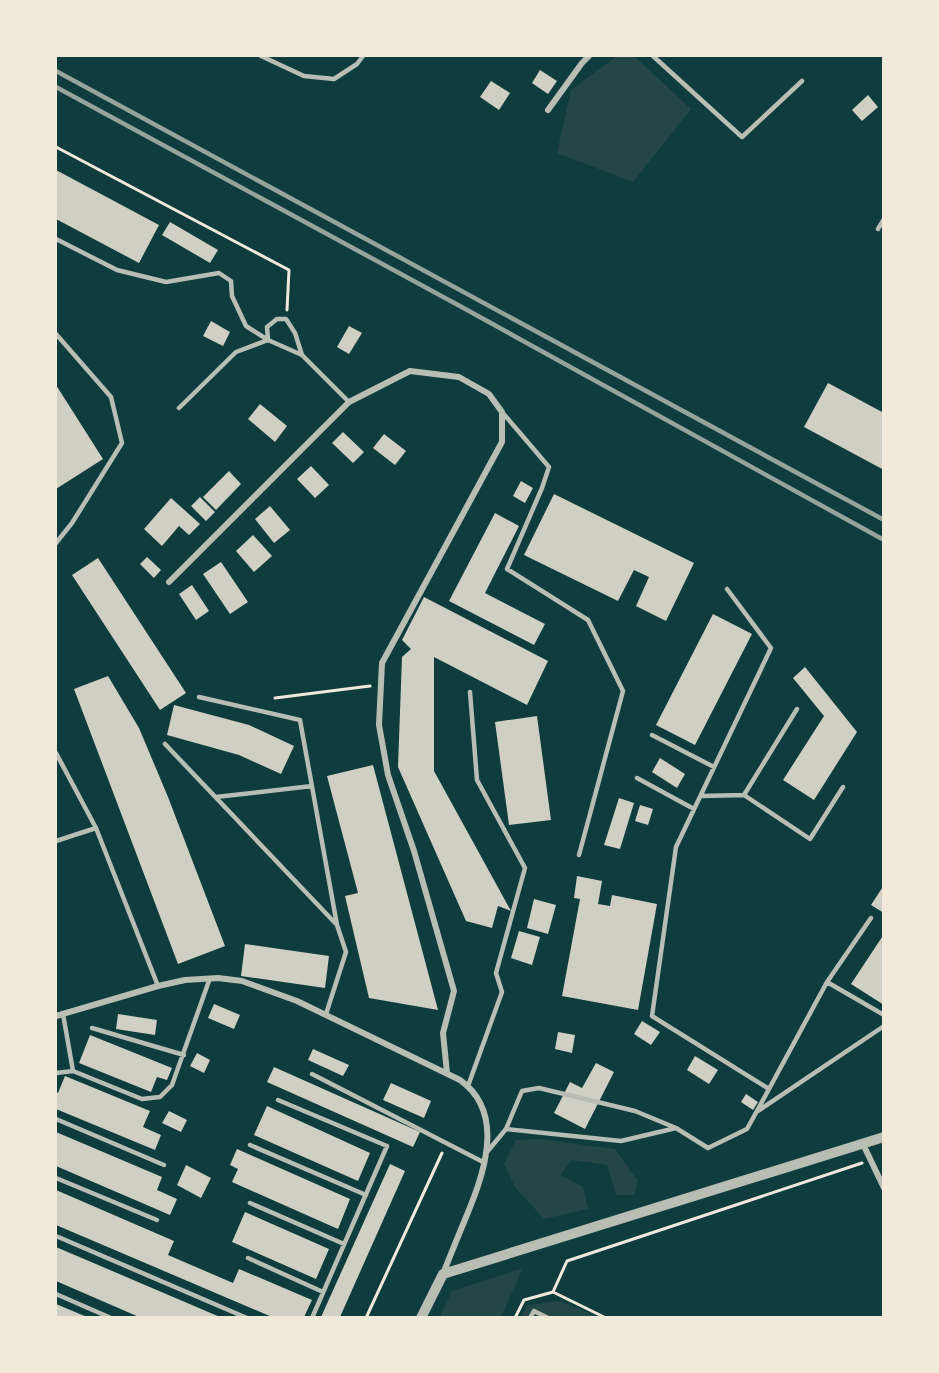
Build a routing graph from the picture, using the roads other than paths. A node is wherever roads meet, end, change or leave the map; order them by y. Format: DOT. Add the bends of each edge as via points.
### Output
graph roads {
  1 [pos="261,56"];
  2 [pos="363,56"];
  3 [pos="589,56"];
  4 [pos="653,56"];
  5 [pos="802,81"];
  6 [pos="548,110"];
  7 [pos="884,219"];
  8 [pos="878,229"];
  9 [pos="56,239"];
  10 [pos="56,334"];
  11 [pos="268,340"];
  12 [pos="302,355"];
  13 [pos="349,402"];
  14 [pos="178,408"];
  15 [pos="502,412"];
  16 [pos="56,543"];
  17 [pos="169,582"];
  18 [pos="727,589"];
  19 [pos="470,692"];
  20 [pos="199,697"];
  21 [pos="797,709"];
  22 [pos="652,735"];
  23 [pos="165,744"];
  24 [pos="56,753"];
  25 [pos="714,767"];
  26 [pos="637,778"];
  27 [pos="312,786"];
  28 [pos="843,788"];
  29 [pos="744,795"];
  30 [pos="700,796"];
  31 [pos="216,797"];
  32 [pos="694,809"];
  33 [pos="96,828"];
  34 [pos="56,841"];
  35 [pos="579,855"];
  36 [pos="871,918"];
  37 [pos="337,925"];
  38 [pos="210,978"];
  39 [pos="827,982"];
  40 [pos="158,986"];
  41 [pos="63,1014"];
  42 [pos="326,1014"];
  43 [pos="884,1015"];
  44 [pos="56,1016"];
  45 [pos="884,1026"];
  46 [pos="92,1028"];
  47 [pos="184,1055"];
  48 [pos="73,1071"];
  49 [pos="56,1073"];
  50 [pos="447,1073"];
  51 [pos="312,1074"];
  52 [pos="468,1086"];
  53 [pos="769,1089"];
  54 [pos="278,1100"];
  55 [pos="756,1113"];
  56 [pos="56,1119"];
  57 [pos="676,1128"];
  58 [pos="506,1129"];
  59 [pos="884,1137"];
  60 [pos="863,1144"];
  61 [pos="250,1145"];
  62 [pos="487,1152"];
  63 [pos="485,1163"];
  64 [pos="164,1165"];
  65 [pos="56,1178"];
  66 [pos="884,1188"];
  67 [pos="366,1195"];
  68 [pos="250,1203"];
  69 [pos="157,1220"];
  70 [pos="56,1236"];
  71 [pos="344,1244"];
  72 [pos="248,1258"];
  73 [pos="443,1274"];
  74 [pos="323,1292"];
  75 [pos="56,1294"];
  76 [pos="111,1317"];
  77 [pos="247,1317"];
  78 [pos="312,1317"];
  79 [pos="421,1317"];
  80 [pos="530,1317"];
  81 [pos="548,1317"];
  1 -- 2 [label="lane" via="304,76 334,79"];
  3 -- 6 [label="street"];
  4 -- 5 [label="lane" via="742,137"];
  7 -- 8 [label="lane"];
  9 -- 11 [label="lane" via="117,270 166,282 219,273 231,281 232,296 246,326"];
  10 -- 16 [label="lane" via="111,397 122,443"];
  11 -- 12 [label="lane"];
  11 -- 12 [label="lane" via="267,327 277,319 286,319"];
  11 -- 14 [label="lane" via="236,352"];
  12 -- 13 [label="lane"];
  13 -- 15 [label="street" via="410,371 459,377 489,394"];
  13 -- 17 [label="street"];
  15 -- 35 [label="lane" via="549,466 507,569 588,620 623,691"];
  15 -- 50 [label="street" via="502,442 382,663 379,725 388,775 454,991 442,1033"];
  18 -- 25 [label="lane" via="771,648"];
  19 -- 52 [label="lane" via="477,780 525,868 496,973 502,992"];
  20 -- 27 [label="lane" via="300,720"];
  21 -- 29 [label="lane"];
  22 -- 25 [label="lane"];
  23 -- 31 [label="lane"];
  24 -- 33 [label="lane"];
  25 -- 30 [label="lane"];
  26 -- 32 [label="lane"];
  27 -- 31 [label="lane"];
  27 -- 37 [label="lane"];
  28 -- 29 [label="lane" via="810,839"];
  29 -- 30 [label="lane"];
  30 -- 32 [label="lane"];
  31 -- 37 [label="lane"];
  32 -- 53 [label="lane" via="676,847 652,1016"];
  33 -- 34 [label="lane"];
  33 -- 40 [label="lane"];
  36 -- 39 [label="lane"];
  37 -- 42 [label="lane" via="346,952"];
  38 -- 40 [label="street"];
  38 -- 42 [label="street" via="242,981"];
  38 -- 47 [label="lane"];
  39 -- 43 [label="lane"];
  39 -- 53 [label="lane"];
  40 -- 41 [label="street"];
  41 -- 44 [label="street"];
  41 -- 48 [label="lane"];
  42 -- 50 [label="street"];
  45 -- 55 [label="lane"];
  46 -- 47 [label="lane"];
  47 -- 48 [label="lane" via="172,1085 160,1097 142,1099"];
  48 -- 49 [label="lane"];
  50 -- 52 [label="street"];
  51 -- 63 [label="lane"];
  52 -- 62 [label="street" via="478,1098 485,1119"];
  53 -- 55 [label="lane"];
  54 -- 67 [label="lane" via="387,1146"];
  55 -- 57 [label="lane" via="747,1129 708,1148"];
  56 -- 64 [label="lane"];
  57 -- 58 [label="lane" via="621,1141"];
  57 -- 58 [label="lane" via="635,1110 539,1088 522,1092"];
  58 -- 62 [label="lane"];
  59 -- 60 [label="street"];
  60 -- 66 [label="street"];
  60 -- 73 [label="street"];
  61 -- 67 [label="lane"];
  62 -- 63 [label="street"];
  63 -- 73 [label="street"];
  65 -- 69 [label="lane"];
  67 -- 71 [label="lane"];
  68 -- 71 [label="lane"];
  70 -- 77 [label="lane"];
  71 -- 74 [label="lane"];
  72 -- 74 [label="lane"];
  73 -- 79 [label="street"];
  74 -- 78 [label="lane"];
  75 -- 76 [label="lane"];
  80 -- 81 [label="lane" via="534,1311"];
}
